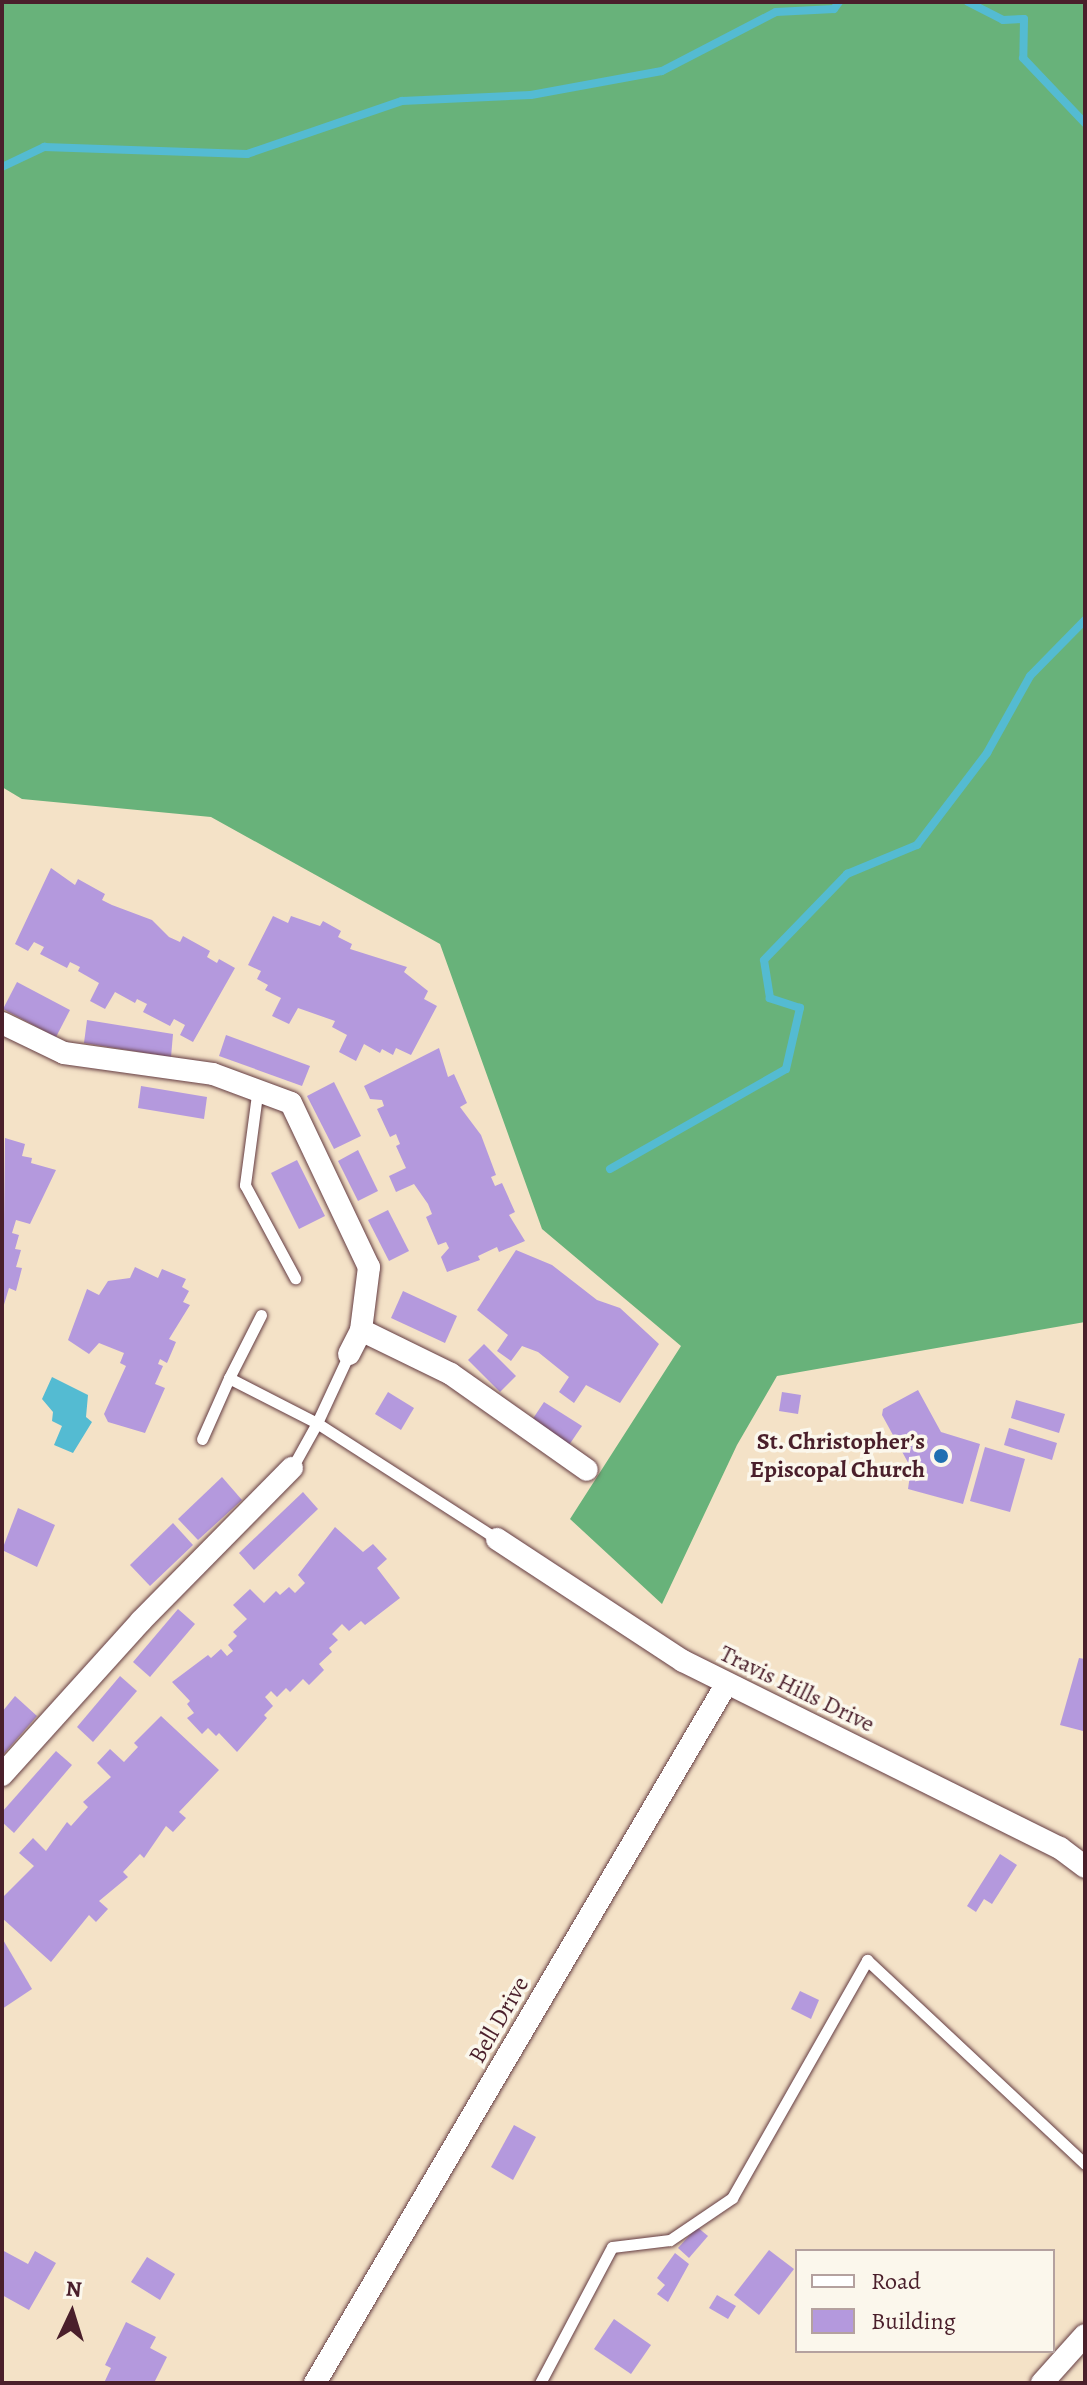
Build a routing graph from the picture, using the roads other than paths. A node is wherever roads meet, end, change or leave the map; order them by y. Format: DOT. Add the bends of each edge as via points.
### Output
graph roads {
  1 [pos="2,1023"];
  2 [pos="258,1086"];
  3 [pos="295,1278"];
  4 [pos="261,1315"];
  5 [pos="361,1330"];
  6 [pos="349,1354"];
  7 [pos="229,1378"];
  8 [pos="317,1423"];
  9 [pos="202,1439"];
  10 [pos="292,1468"];
  11 [pos="587,1470"];
  12 [pos="497,1539"];
  13 [pos="727,1683"];
  14 [pos="2,1775"];
  15 [pos="1085,1867"];
  16 [pos="1085,2164"];
  17 [pos="1085,2335"];
  18 [pos="315,2383"];
  19 [pos="540,2383"];
  20 [pos="1042,2383"];
  1 -- 2 [label="street" via="64,1053 213,1074"];
  2 -- 3 [label="lane" via="245,1185"];
  2 -- 5 [label="street" via="291,1103 369,1267"];
  4 -- 7 [label="lane"];
  5 -- 6 [label="street"];
  5 -- 11 [label="street" via="451,1374"];
  6 -- 8 [label="lane"];
  7 -- 8 [label="lane"];
  7 -- 9 [label="lane"];
  8 -- 10 [label="lane"];
  8 -- 12 [label="lane"];
  10 -- 14 [label="street" via="141,1621"];
  12 -- 13 [label="street, Travis Hills Drive" via="683,1661"];
  13 -- 15 [label="street, Travis Hills Drive" via="1060,1848"];
  13 -- 18 [label="street, Bell Drive"];
  16 -- 19 [label="lane" via="867,1960 732,2198 670,2240 612,2247"];
  17 -- 20 [label="street"];
}
